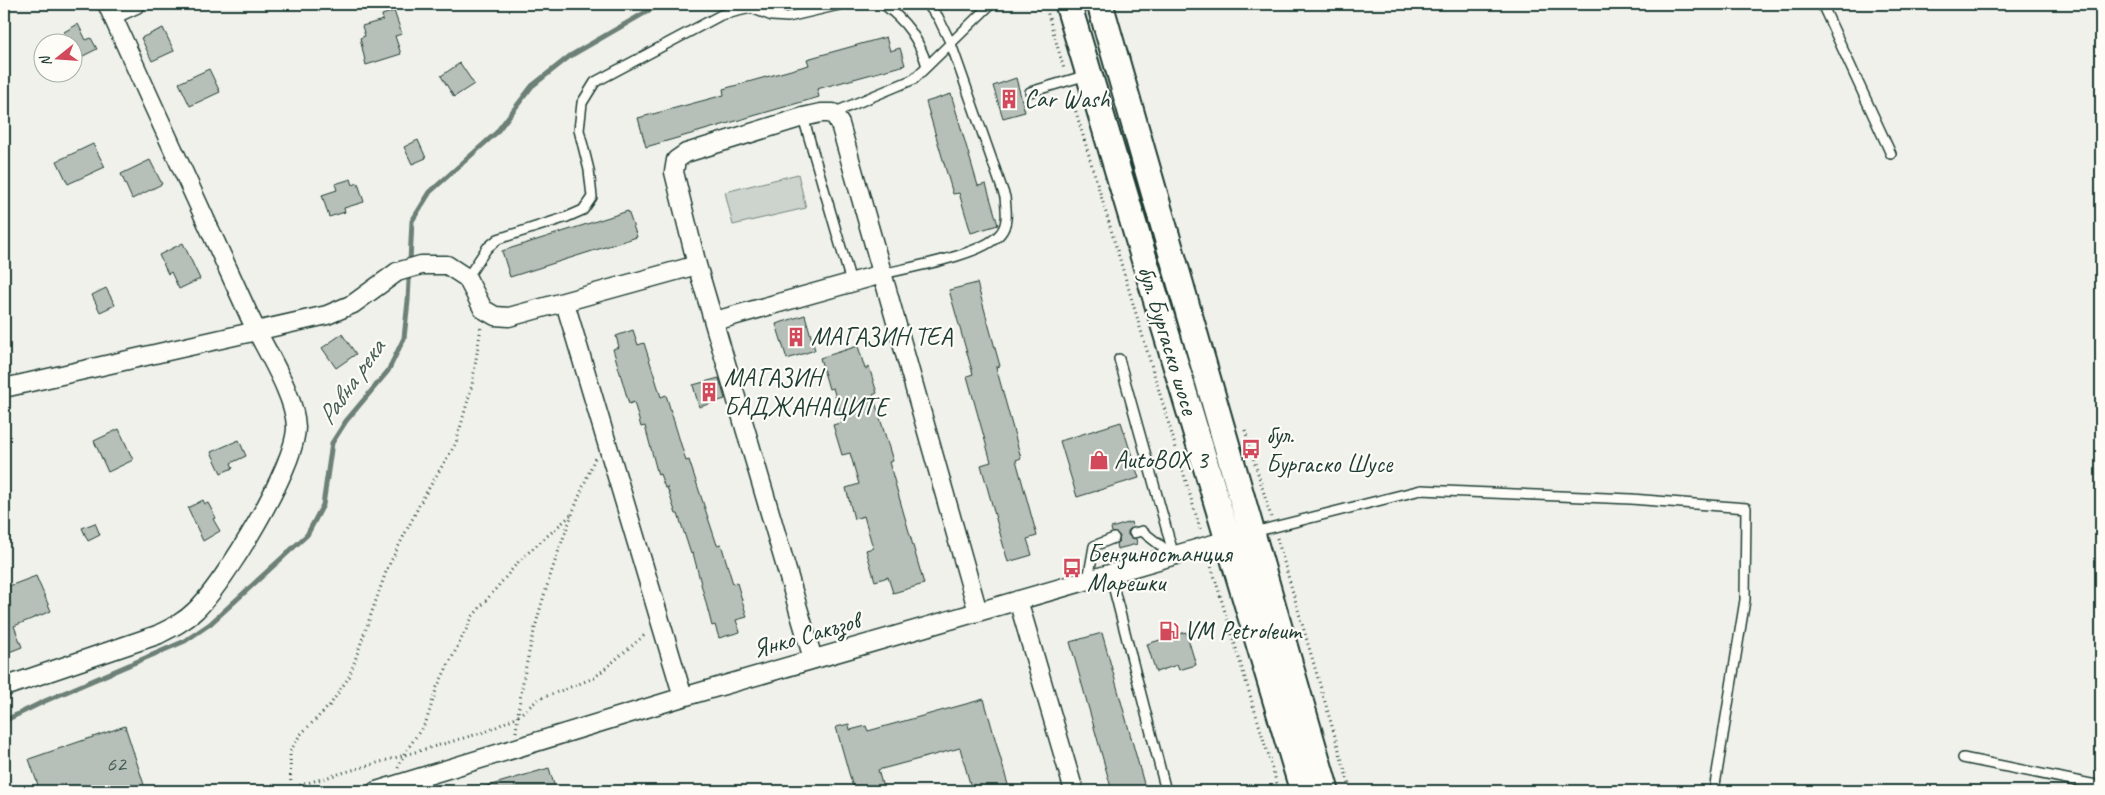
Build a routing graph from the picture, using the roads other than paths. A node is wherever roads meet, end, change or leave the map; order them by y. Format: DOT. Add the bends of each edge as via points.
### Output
graph roads {
  1 [pos="136,4"];
  2 [pos="843,4"];
  3 [pos="883,4"];
  4 [pos="927,4"];
  5 [pos="991,4"];
  6 [pos="1068,4"];
  7 [pos="1100,4"];
  8 [pos="1822,4"];
  9 [pos="750,6"];
  10 [pos="110,9"];
  11 [pos="950,44"];
  12 [pos="927,66"];
  13 [pos="1078,77"];
  14 [pos="1030,92"];
  15 [pos="834,113"];
  16 [pos="803,117"];
  17 [pos="1892,154"];
  18 [pos="698,265"];
  19 [pos="882,274"];
  20 [pos="467,278"];
  21 [pos="851,282"];
  22 [pos="565,303"];
  23 [pos="715,321"];
  24 [pos="256,332"];
  25 [pos="1119,359"];
  26 [pos="4,388"];
  27 [pos="1134,533"];
  28 [pos="1114,538"];
  29 [pos="1228,540"];
  30 [pos="1174,556"];
  31 [pos="1110,574"];
  32 [pos="1088,580"];
  33 [pos="1018,600"];
  34 [pos="978,612"];
  35 [pos="813,659"];
  36 [pos="4,687"];
  37 [pos="683,697"];
  38 [pos="1964,758"];
  39 [pos="2101,786"];
  40 [pos="383,789"];
  41 [pos="1074,791"];
  42 [pos="1166,791"];
  43 [pos="1303,791"];
  44 [pos="1326,791"];
  45 [pos="1714,791"];
  1 -- 10 [label="street"];
  2 -- 9 [label="lane" via="788,17 772,16"];
  3 -- 12 [label="lane" via="911,28"];
  4 -- 11 [label="lane" via="938,17"];
  5 -- 11 [label="lane"];
  6 -- 13 [label="main road, бул. Бургаско шосе"];
  7 -- 29 [label="main road, бул. Бургаско шосе"];
  8 -- 17 [label="lane"];
  9 -- 20 [label="lane" via="721,15 595,82 582,103 578,130 589,170 592,197 583,210 568,217 498,239 487,248"];
  10 -- 24 [label="street"];
  11 -- 12 [label="lane"];
  11 -- 19 [label="lane" via="1005,197 1007,219 1000,234 986,244 957,256"];
  12 -- 15 [label="lane" via="914,79"];
  13 -- 14 [label="lane"];
  13 -- 29 [label="main road, бул. Бургаско шосе"];
  15 -- 16 [label="street"];
  15 -- 19 [label="street" via="840,124"];
  16 -- 18 [label="street" via="676,160 674,172"];
  16 -- 21 [label="lane"];
  18 -- 22 [label="street"];
  18 -- 23 [label="street"];
  19 -- 21 [label="street"];
  19 -- 34 [label="street"];
  20 -- 22 [label="street" via="483,309 495,316 509,317"];
  20 -- 24 [label="street" via="447,265 421,265 399,271 353,304 327,315"];
  21 -- 23 [label="street"];
  22 -- 37 [label="street"];
  23 -- 35 [label="street"];
  24 -- 26 [label="street"];
  24 -- 36 [label="street" via="292,403 296,429 267,507 211,594 179,624 157,635"];
  25 -- 30 [label="lane"];
  27 -- 30 [label="lane" via="1142,531"];
  28 -- 32 [label="lane" via="1094,546"];
  29 -- 30 [label="street, Янко Сакъзов"];
  29 -- 43 [label="main road, бул. Бургаско шосе"];
  29 -- 44 [label="main road, бул. Бургаско шосе"];
  29 -- 45 [label="lane" via="1421,490 1631,499 1746,508 1745,600"];
  30 -- 31 [label="street, Янко Сакъзов"];
  31 -- 32 [label="street, Янко Сакъзов"];
  31 -- 42 [label="lane"];
  32 -- 33 [label="street, Янко Сакъзов"];
  33 -- 34 [label="street, Янко Сакъзов"];
  33 -- 41 [label="street"];
  34 -- 35 [label="street, Янко Сакъзов"];
  35 -- 37 [label="street, Янко Сакъзов"];
  37 -- 40 [label="street, Янко Сакъзов"];
  38 -- 39 [label="lane"];
}
